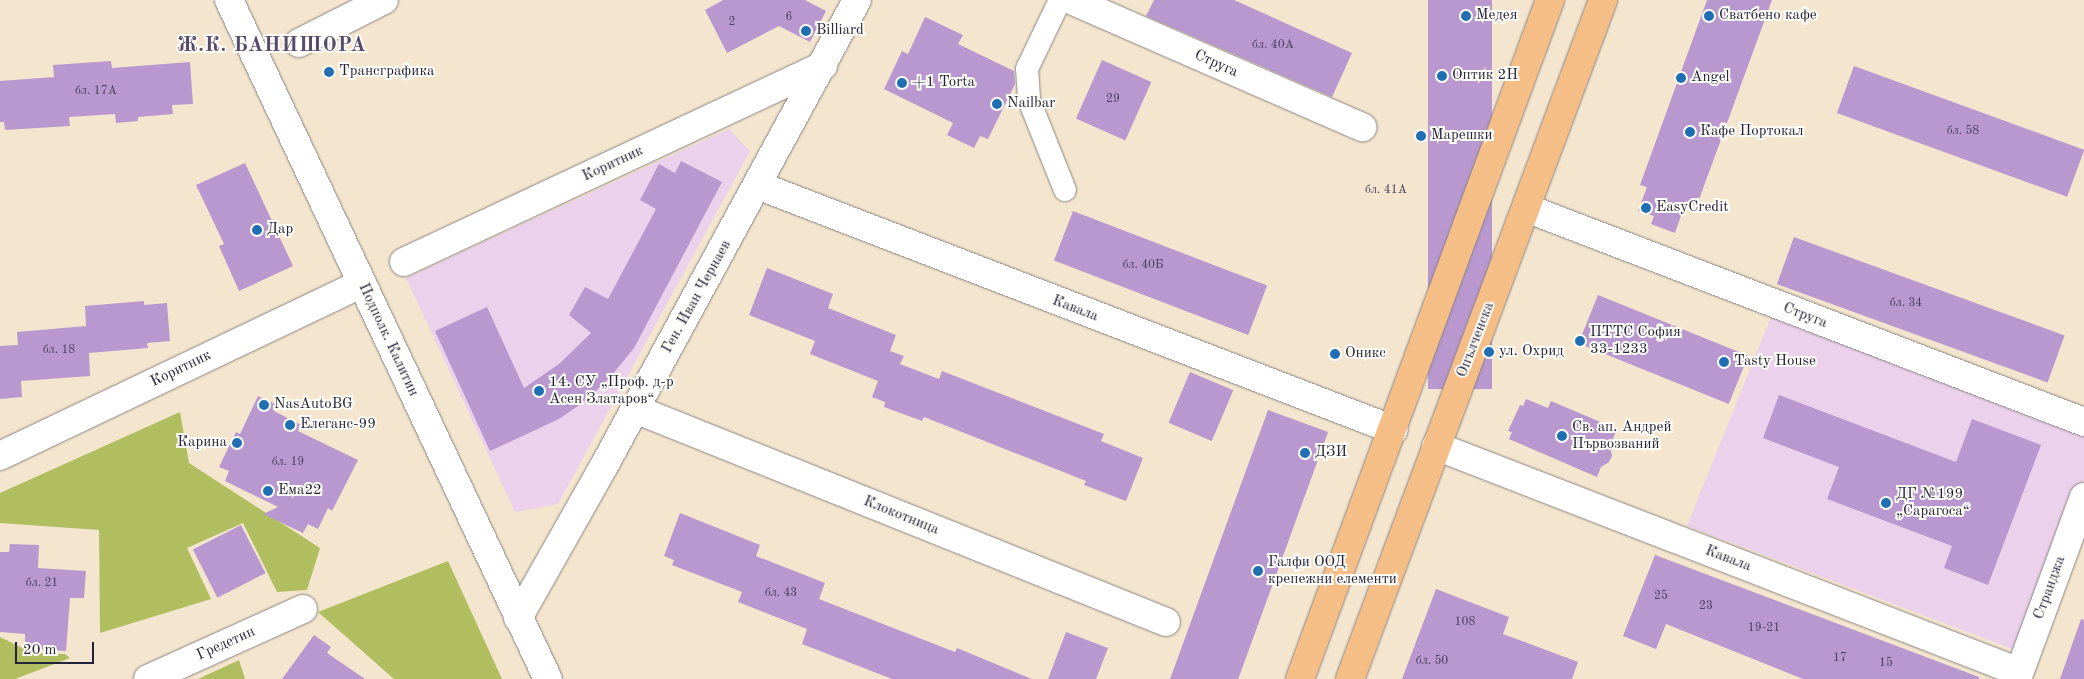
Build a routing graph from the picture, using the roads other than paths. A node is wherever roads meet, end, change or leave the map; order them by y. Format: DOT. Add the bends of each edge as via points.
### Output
graph roads {
  1 [pos="229,0"];
  2 [pos="384,0"];
  3 [pos="857,0"];
  4 [pos="1060,0"];
  5 [pos="1071,0"];
  6 [pos="1550,0"];
  7 [pos="1603,0"];
  8 [pos="300,43"];
  9 [pos="823,66"];
  10 [pos="1362,127"];
  11 [pos="757,186"];
  12 [pos="1065,190"];
  13 [pos="1526,208"];
  14 [pos="404,262"];
  15 [pos="362,283"];
  16 [pos="635,409"];
  17 [pos="2084,422"];
  18 [pos="1394,430"];
  19 [pos="1436,446"];
  20 [pos="0,456"];
  21 [pos="2084,497"];
  22 [pos="303,609"];
  23 [pos="518,618"];
  24 [pos="1166,622"];
  25 [pos="2018,675"];
  26 [pos="148,679"];
  27 [pos="548,679"];
  28 [pos="1300,679"];
  29 [pos="1350,679"];
  1 -- 15 [label="street, Подполк. Калитин"];
  2 -- 8 [label="street"];
  3 -- 9 [label="street, Ген. Иван Чернаев"];
  4 -- 12 [label="street" via="1027,69 1029,100"];
  5 -- 10 [label="street, Струга"];
  6 -- 18 [label="main road"];
  7 -- 13 [label="main road, Опълченска"];
  9 -- 11 [label="street, Ген. Иван Чернаев"];
  9 -- 14 [label="street, Коритник"];
  11 -- 16 [label="street, Ген. Иван Чернаев"];
  11 -- 18 [label="street, Кавала"];
  13 -- 17 [label="street, Струга"];
  13 -- 19 [label="main road, Опълченска"];
  15 -- 20 [label="street, Коритник"];
  15 -- 23 [label="street, Подполк. Калитин"];
  16 -- 23 [label="street, Ген. Иван Чернаев"];
  16 -- 24 [label="street, Клокотница"];
  18 -- 28 [label="main road"];
  19 -- 25 [label="street, Кавала"];
  19 -- 29 [label="main road, Опълченска"];
  21 -- 25 [label="street, Странджа"];
  22 -- 26 [label="street, Гредетин"];
  23 -- 27 [label="street, Подполк. Калитин"];
}
